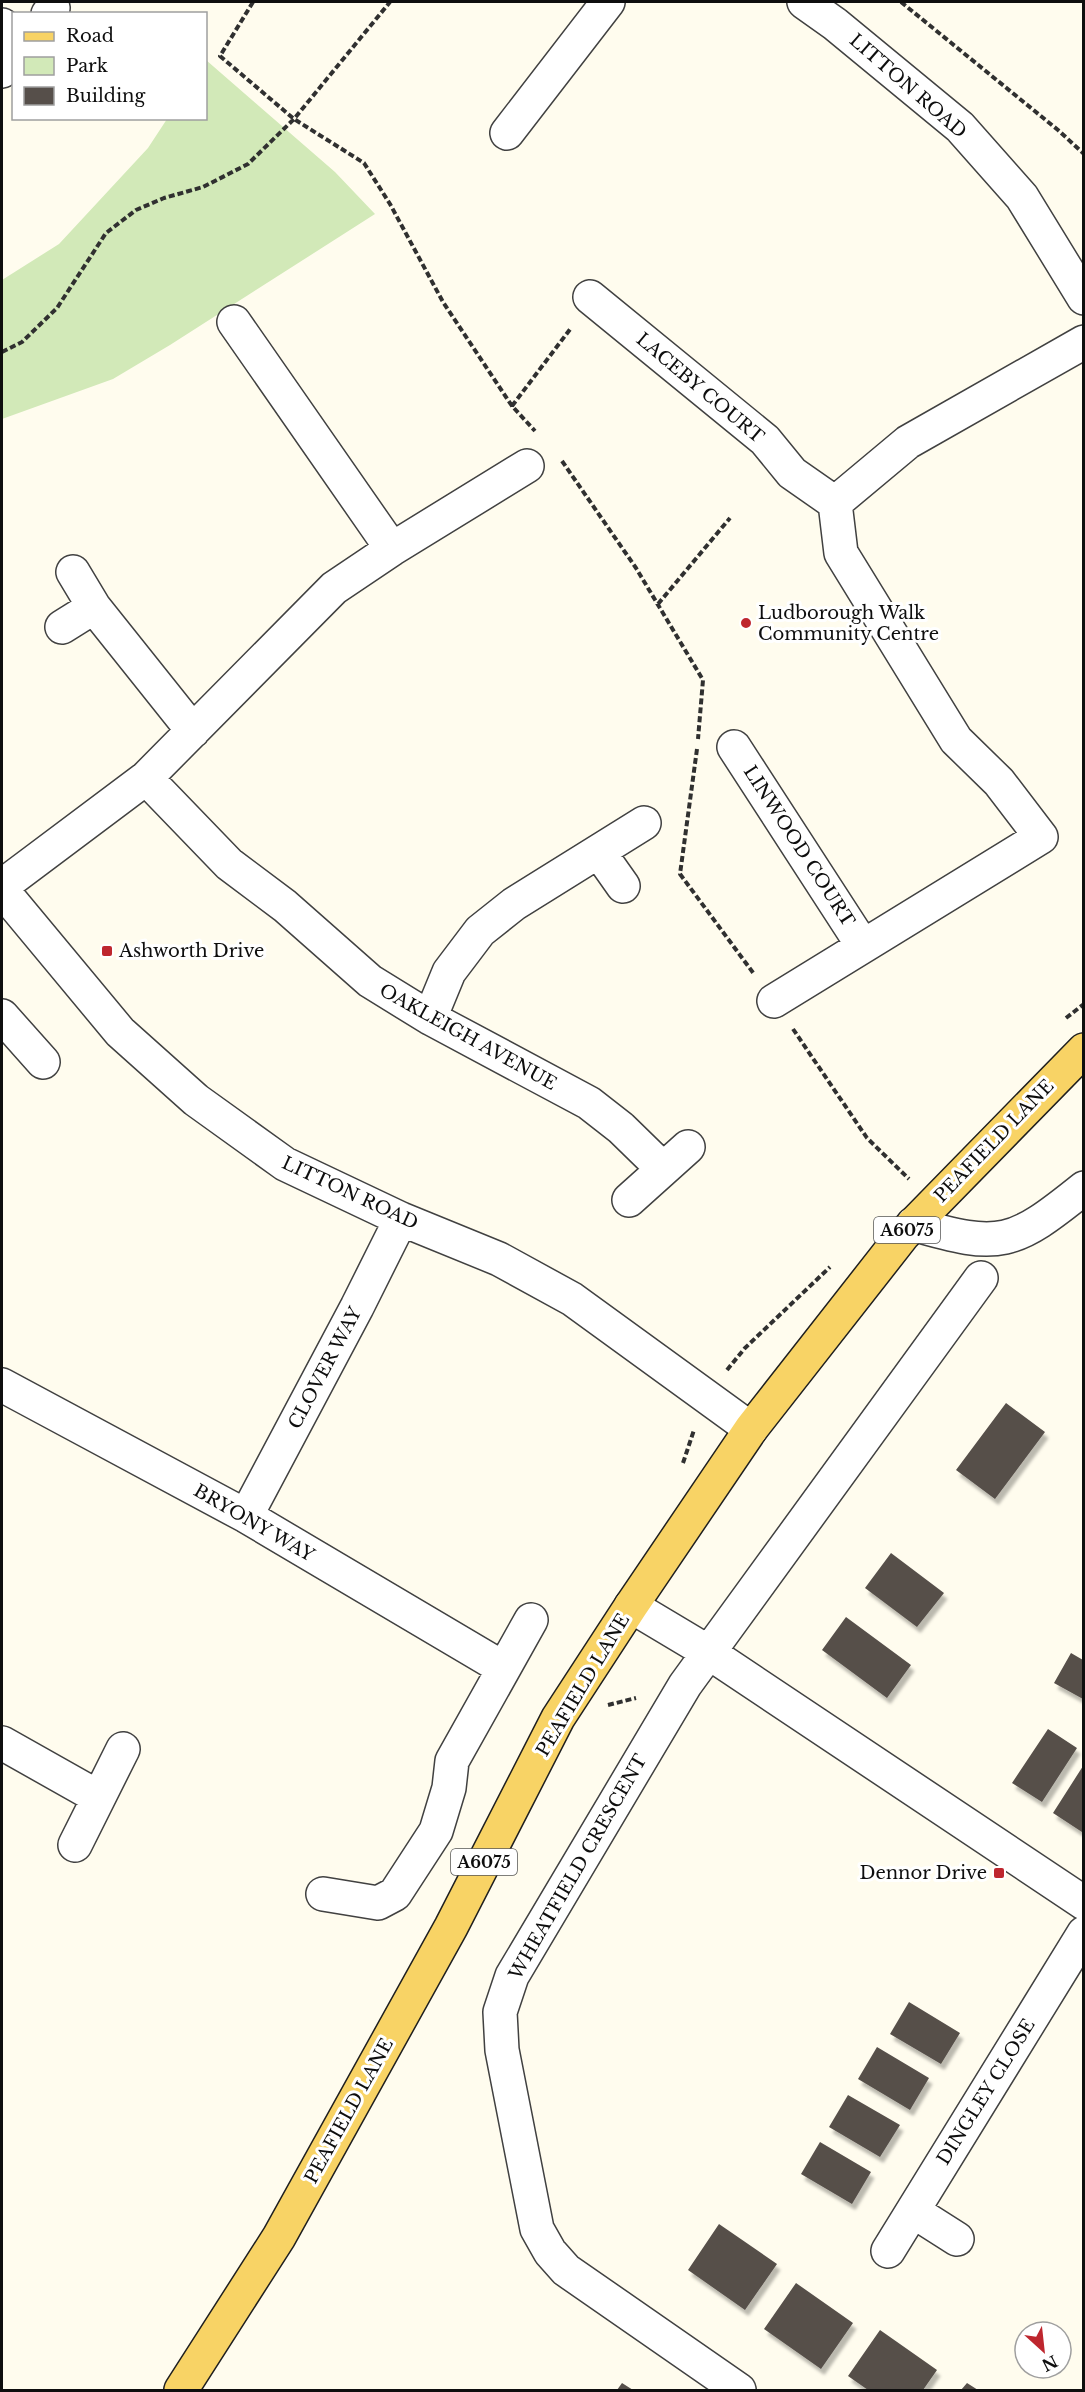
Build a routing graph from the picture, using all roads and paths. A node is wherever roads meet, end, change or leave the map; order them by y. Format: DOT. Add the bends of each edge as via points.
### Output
graph roads {
  1 [pos="253,2"];
  2 [pos="390,2"];
  3 [pos="608,2"];
  4 [pos="804,2"];
  5 [pos="901,2"];
  6 [pos="844,13"];
  7 [pos="12,58"];
  8 [pos="2,71"];
  9 [pos="294,118"];
  10 [pos="507,134"];
  11 [pos="1083,154"];
  12 [pos="1083,298"];
  13 [pos="582,310"];
  14 [pos="234,322"];
  15 [pos="1083,342"];
  16 [pos="2,352"];
  17 [pos="512,406"];
  18 [pos="537,432"];
  19 [pos="560,459"];
  20 [pos="527,466"];
  21 [pos="836,503"];
  22 [pos="730,518"];
  23 [pos="392,549"];
  24 [pos="73,572"];
  25 [pos="658,604"];
  26 [pos="94,607"];
  27 [pos="62,627"];
  28 [pos="193,731"];
  29 [pos="734,747"];
  30 [pos="146,778"];
  31 [pos="644,823"];
  32 [pos="599,852"];
  33 [pos="623,885"];
  34 [pos="2,888"];
  35 [pos="863,946"];
  36 [pos="774,1001"];
  37 [pos="430,1018"];
  38 [pos="3,1022"];
  39 [pos="1083,1050"];
  40 [pos="43,1062"];
  41 [pos="688,1147"];
  42 [pos="662,1168"];
  43 [pos="1083,1188"];
  44 [pos="628,1200"];
  45 [pos="923,1214"];
  46 [pos="401,1219"];
  47 [pos="981,1278"];
  48 [pos="2,1385"];
  49 [pos="751,1429"];
  50 [pos="246,1516"];
  51 [pos="631,1606"];
  52 [pos="531,1620"];
  53 [pos="708,1652"];
  54 [pos="503,1668"];
  55 [pos="685,1684"];
  56 [pos="558,1718"];
  57 [pos="2,1743"];
  58 [pos="123,1749"];
  59 [pos="98,1797"];
  60 [pos="75,1845"];
  61 [pos="322,1894"];
  62 [pos="1083,1903"];
  63 [pos="1083,1933"];
  64 [pos="913,2211"];
  65 [pos="957,2239"];
  66 [pos="888,2251"];
  67 [pos="181,2391"];
  68 [pos="739,2391"];
  1 -- 9 [label="path" via="220,56"];
  2 -- 9 [label="path"];
  3 -- 10 [label="street"];
  4 -- 6 [label="street, LITTON ROAD"];
  5 -- 11 [label="path"];
  6 -- 12 [label="street, LITTON ROAD" via="960,127 1022,197"];
  7 -- 8 [label="street"];
  9 -- 16 [label="path" via="248,164 203,187 136,210 106,233 57,308 22,342"];
  9 -- 17 [label="path" via="363,163 443,302"];
  13 -- 17 [label="path"];
  13 -- 21 [label="street, LACEBY COURT" via="765,440 792,472"];
  14 -- 23 [label="street"];
  15 -- 21 [label="street" via="908,442"];
  17 -- 18 [label="path"];
  19 -- 25 [label="path"];
  20 -- 23 [label="street"];
  21 -- 35 [label="street, LINWOOD COURT" via="841,553 956,740 999,782 1041,837"];
  22 -- 25 [label="path"];
  23 -- 28 [label="street" via="334,588"];
  24 -- 26 [label="street"];
  25 -- 36 [label="path" via="703,680 680,874"];
  26 -- 27 [label="street"];
  26 -- 28 [label="street"];
  28 -- 30 [label="street"];
  29 -- 35 [label="street, LINWOOD COURT"];
  30 -- 34 [label="street"];
  30 -- 37 [label="street, OAKLEIGH AVENUE" via="229,864 285,906 370,981"];
  31 -- 32 [label="street"];
  32 -- 33 [label="street"];
  32 -- 37 [label="street" via="514,904 480,931 449,972"];
  34 -- 46 [label="street, LITTON ROAD" via="120,1032 196,1100 285,1164"];
  35 -- 36 [label="street, LINWOOD COURT"];
  36 -- 45 [label="path"];
  37 -- 42 [label="street, OAKLEIGH AVENUE" via="589,1103"];
  38 -- 40 [label="street"];
  39 -- 45 [label="main road, PEAFIELD LANE / A6075"];
  41 -- 42 [label="street"];
  42 -- 44 [label="street"];
  43 -- 45 [label="street" via="1036,1225 1011,1237 987,1241 956,1237"];
  45 -- 49 [label="main road, PEAFIELD LANE / A6075"];
  46 -- 49 [label="street, LITTON ROAD" via="499,1259 572,1299"];
  46 -- 50 [label="street, CLOVER WAY"];
  47 -- 53 [label="street, WHEATFIELD CRESCENT"];
  48 -- 50 [label="street, BRYONY WAY"];
  49 -- 51 [label="main road, PEAFIELD LANE / A6075"];
  50 -- 54 [label="street, BRYONY WAY"];
  51 -- 53 [label="street"];
  51 -- 56 [label="main road, PEAFIELD LANE / A6075"];
  52 -- 54 [label="street"];
  53 -- 55 [label="street, WHEATFIELD CRESCENT"];
  53 -- 62 [label="street"];
  54 -- 61 [label="street" via="452,1761 450,1788 436,1831 395,1894 378,1903"];
  55 -- 56 [label="path"];
  55 -- 68 [label="street, WHEATFIELD CRESCENT" via="512,1976 500,2012 502,2050 537,2229 550,2252 566,2270"];
  56 -- 67 [label="main road, PEAFIELD LANE / A6075" via="451,1927 344,2122 279,2237"];
  57 -- 59 [label="street"];
  58 -- 59 [label="street"];
  59 -- 60 [label="street"];
  63 -- 64 [label="street, DINGLEY CLOSE"];
  64 -- 65 [label="street"];
  64 -- 66 [label="street, DINGLEY CLOSE"];
}
